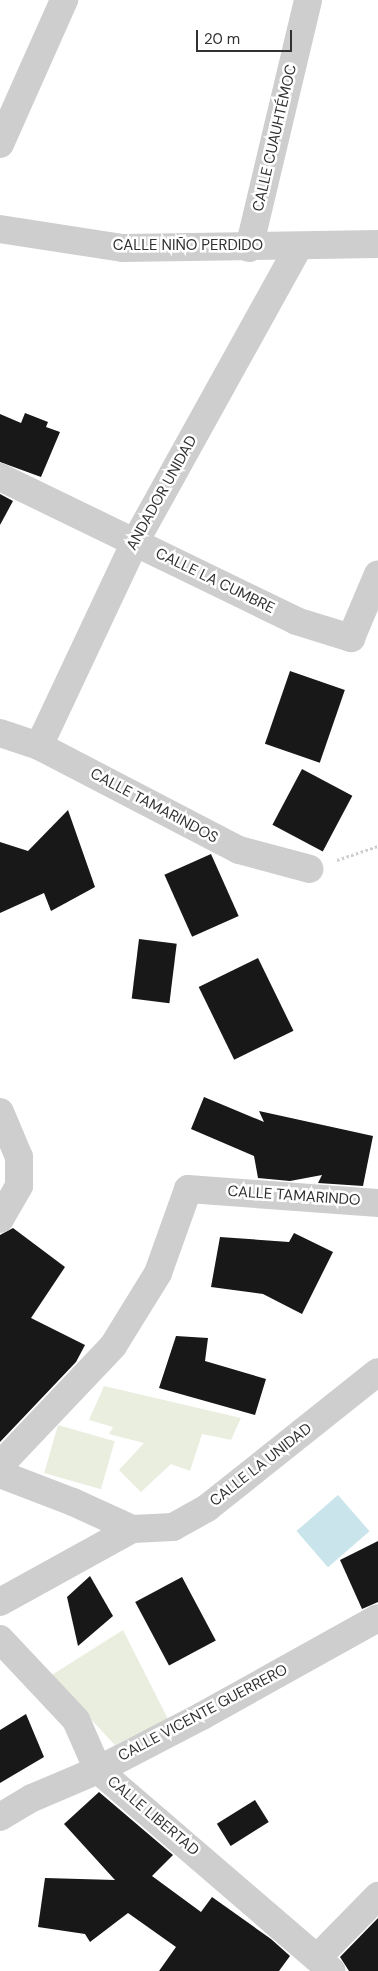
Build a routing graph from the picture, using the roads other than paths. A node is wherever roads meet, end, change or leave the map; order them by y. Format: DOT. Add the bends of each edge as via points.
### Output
graph roads {
  1 [pos="64,0"];
  2 [pos="308,0"];
  3 [pos="0,144"];
  4 [pos="0,229"];
  5 [pos="378,244"];
  6 [pos="299,246"];
  7 [pos="249,248"];
  8 [pos="0,477"];
  9 [pos="135,542"];
  10 [pos="378,574"];
  11 [pos="0,733"];
  12 [pos="39,746"];
  13 [pos="310,869"];
  14 [pos="0,1112"];
  15 [pos="378,1203"];
  16 [pos="0,1220"];
  17 [pos="378,1372"];
  18 [pos="0,1466"];
  19 [pos="0,1474"];
  20 [pos="132,1529"];
  21 [pos="0,1602"];
  22 [pos="378,1618"];
  23 [pos="0,1638"];
  24 [pos="98,1770"];
  25 [pos="0,1818"];
  26 [pos="378,1896"];
  27 [pos="325,1964"];
  1 -- 3 [label="street"];
  2 -- 7 [label="street, CALLE CUAUHTÉMOC"];
  4 -- 7 [label="street, CALLE NIÑO PERDIDO" via="123,248"];
  5 -- 6 [label="street, CALLE NIÑO PERDIDO"];
  6 -- 7 [label="street, CALLE NIÑO PERDIDO"];
  6 -- 9 [label="street, ANDADOR UNIDAD"];
  8 -- 9 [label="street, CALLE LA CUMBRE"];
  9 -- 10 [label="street, CALLE LA CUMBRE" via="296,621 351,638"];
  9 -- 12 [label="street, ANDADOR UNIDAD"];
  11 -- 12 [label="street, CALLE TAMARINDOS"];
  12 -- 13 [label="street, CALLE TAMARINDOS" via="239,850"];
  14 -- 16 [label="street" via="19,1157 19,1186"];
  15 -- 18 [label="street, CALLE TAMARINDO" via="188,1189 158,1273 113,1346"];
  17 -- 20 [label="street, CALLE LA UNIDAD" via="208,1508 173,1527"];
  19 -- 20 [label="street, CALLE LA UNIDAD"];
  20 -- 21 [label="street, CALLE LA UNIDAD"];
  22 -- 24 [label="street, CALLE VICENTE GUERRERO"];
  23 -- 24 [label="street, CALLE LIBERTAD" via="76,1720"];
  24 -- 25 [label="street, CALLE VICENTE GUERRERO" via="32,1798"];
  24 -- 27 [label="street, CALLE LIBERTAD"];
  26 -- 27 [label="street"];
}
